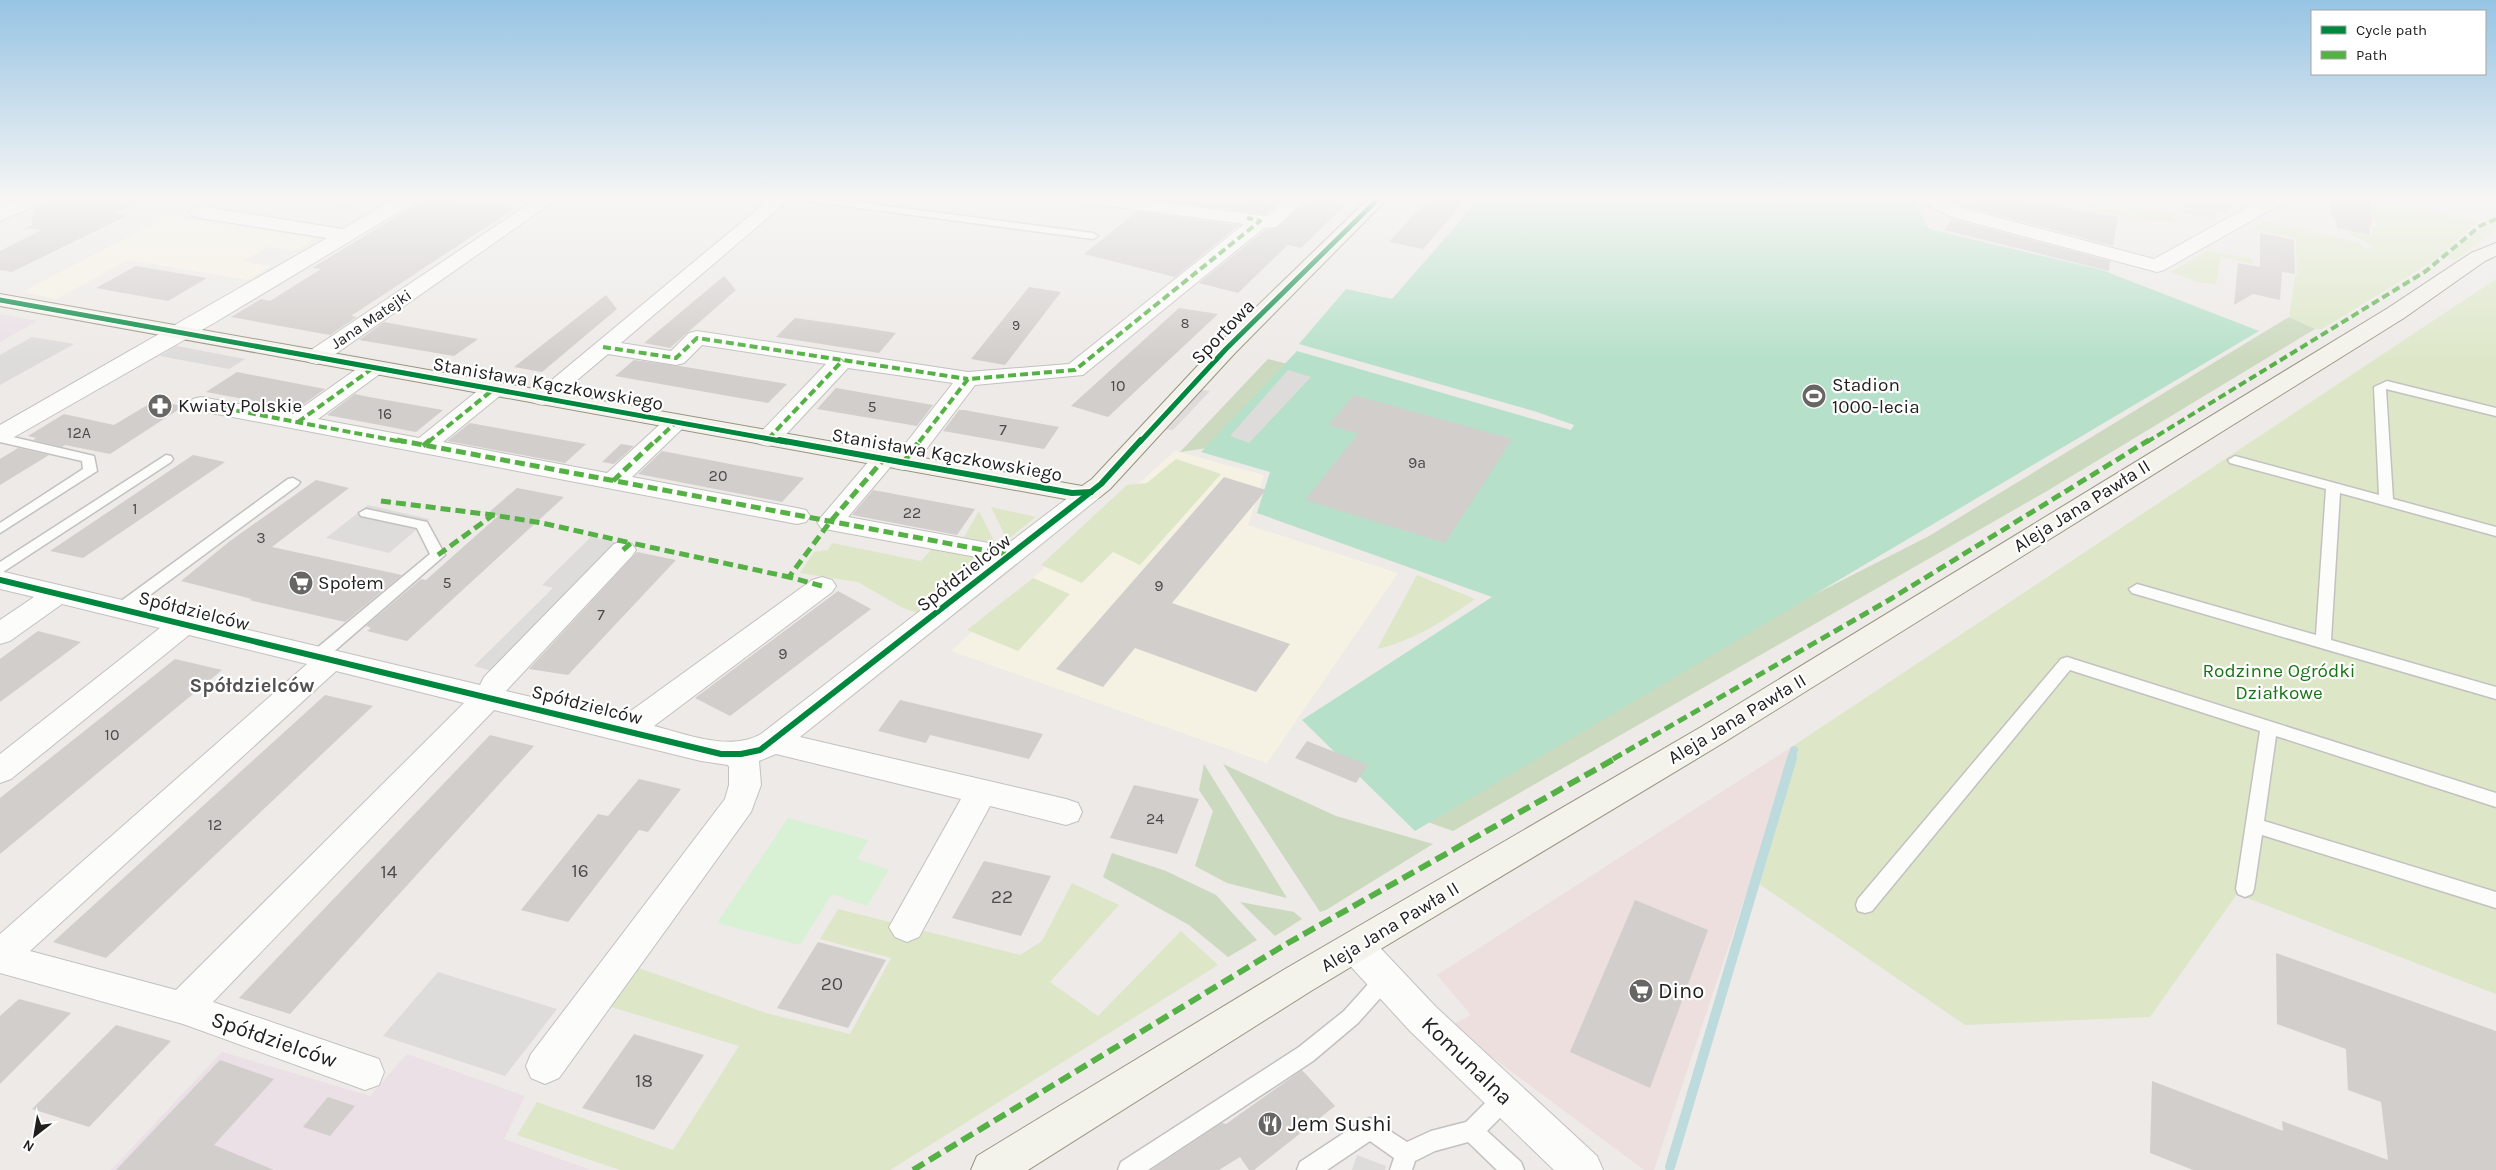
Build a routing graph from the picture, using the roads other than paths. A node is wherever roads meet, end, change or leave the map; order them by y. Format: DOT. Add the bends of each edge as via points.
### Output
graph roads {
  1 [pos="318,252"];
  2 [pos="470,252"];
  3 [pos="717,252"];
  4 [pos="1216,252"];
  5 [pos="1324,252"];
  6 [pos="2103,252"];
  7 [pos="2182,252"];
  8 [pos="2487,253"];
  9 [pos="0,300"];
  10 [pos="181,332"];
  11 [pos="604,347"];
  12 [pos="316,357"];
  13 [pos="843,360"];
  14 [pos="374,368"];
  15 [pos="968,379"];
  16 [pos="494,389"];
  17 [pos="542,398"];
  18 [pos="201,404"];
  19 [pos="2496,412"];
  20 [pos="298,422"];
  21 [pos="676,422"];
  22 [pos="0,437"];
  23 [pos="768,439"];
  24 [pos="423,446"];
  25 [pos="166,458"];
  26 [pos="2235,460"];
  27 [pos="894,461"];
  28 [pos="613,481"];
  29 [pos="292,482"];
  30 [pos="2333,486"];
  31 [pos="1091,492"];
  32 [pos="2386,501"];
  33 [pos="366,513"];
  34 [pos="797,516"];
  35 [pos="0,529"];
  36 [pos="2496,532"];
  37 [pos="623,550"];
  38 [pos="1010,556"];
  39 [pos="0,569"];
  40 [pos="0,580"];
  41 [pos="822,586"];
  42 [pos="2137,589"];
  43 [pos="58,594"];
  44 [pos="122,608"];
  45 [pos="182,625"];
  46 [pos="0,634"];
  47 [pos="2323,643"];
  48 [pos="324,658"];
  49 [pos="2496,694"];
  50 [pos="489,696"];
  51 [pos="2269,728"];
  52 [pos="627,730"];
  53 [pos="757,748"];
  54 [pos="0,770"];
  55 [pos="981,792"];
  56 [pos="2496,800"];
  57 [pos="1066,812"];
  58 [pos="2253,825"];
  59 [pos="2245,889"];
  60 [pos="2496,900"];
  61 [pos="1865,905"];
  62 [pos="906,927"];
  63 [pos="1356,947"];
  64 [pos="0,957"];
  65 [pos="1385,979"];
  66 [pos="183,1008"];
  67 [pos="545,1066"];
  68 [pos="365,1072"];
  69 [pos="1505,1098"];
  70 [pos="1472,1131"];
  71 [pos="1404,1162"];
  72 [pos="991,1170"];
  73 [pos="1129,1170"];
  74 [pos="1308,1170"];
  75 [pos="1513,1170"];
  76 [pos="1584,1170"];
  1 -- 10 [label="street"];
  2 -- 12 [label="street, Jana Matejki"];
  3 -- 11 [label="street"];
  4 -- 15 [label="street" via="1075,370"];
  5 -- 31 [label="main road, Sportowa" via="1226,349"];
  6 -- 7 [label="street" via="2157,266"];
  8 -- 63 [label="main road, Aleja Jana Pawła II" via="2396,313 1712,735"];
  9 -- 10 [label="main road, Stanisława Kączkowskiego"];
  10 -- 12 [label="main road, Stanisława Kączkowskiego"];
  10 -- 22 [label="street"];
  11 -- 13 [label="street" via="676,358 697,338"];
  11 -- 17 [label="street"];
  12 -- 14 [label="main road, Stanisława Kączkowskiego"];
  13 -- 15 [label="street"];
  13 -- 23 [label="street"];
  14 -- 16 [label="main road, Stanisława Kączkowskiego"];
  14 -- 20 [label="street"];
  15 -- 27 [label="street"];
  16 -- 17 [label="main road, Stanisława Kączkowskiego"];
  16 -- 24 [label="street"];
  17 -- 21 [label="main road, Stanisława Kączkowskiego"];
  18 -- 20 [label="street"];
  19 -- 32 [label="lane" via="2387,385 2380,388"];
  20 -- 24 [label="street"];
  21 -- 23 [label="main road, Stanisława Kączkowskiego"];
  21 -- 28 [label="street"];
  22 -- 35 [label="lane" via="89,459 90,471"];
  23 -- 27 [label="main road, Stanisława Kączkowskiego"];
  24 -- 28 [label="street"];
  25 -- 39 [label="lane"];
  26 -- 30 [label="lane"];
  27 -- 31 [label="main road, Stanisława Kączkowskiego" via="1072,493"];
  27 -- 38 [label="street" via="830,522"];
  28 -- 34 [label="street"];
  29 -- 44 [label="lane"];
  30 -- 32 [label="lane"];
  30 -- 47 [label="lane"];
  31 -- 38 [label="street, Spółdzielców"];
  32 -- 36 [label="lane"];
  33 -- 48 [label="lane" via="422,526 438,555"];
  37 -- 50 [label="street, Spółdzielców" via="495,684"];
  38 -- 53 [label="street, Spółdzielców"];
  40 -- 43 [label="street, Spółdzielców"];
  41 -- 52 [label="street, Spółdzielców"];
  42 -- 47 [label="lane"];
  43 -- 44 [label="street, Spółdzielców"];
  43 -- 46 [label="street"];
  44 -- 45 [label="street, Spółdzielców"];
  45 -- 48 [label="street, Spółdzielców"];
  45 -- 54 [label="street, Spółdzielców"];
  47 -- 49 [label="lane"];
  48 -- 50 [label="street, Spółdzielców"];
  48 -- 64 [label="street, Spółdzielców"];
  50 -- 52 [label="street, Spółdzielców"];
  50 -- 66 [label="street, Spółdzielców"];
  51 -- 56 [label="lane"];
  51 -- 58 [label="lane"];
  51 -- 61 [label="lane" via="2067,663"];
  52 -- 53 [label="street, Spółdzielców" via="721,754"];
  53 -- 55 [label="street, Spółdzielców"];
  53 -- 67 [label="street" via="746,766 747,782 740,804"];
  55 -- 57 [label="street, Spółdzielców"];
  55 -- 62 [label="street"];
  58 -- 59 [label="lane"];
  58 -- 60 [label="lane"];
  63 -- 65 [label="street, Komunalna"];
  63 -- 72 [label="main road, Aleja Jana Pawła II"];
  64 -- 66 [label="street, Spółdzielców"];
  65 -- 69 [label="street, Komunalna"];
  65 -- 73 [label="lane" via="1351,1018 1306,1054"];
  66 -- 68 [label="street, Spółdzielców"];
  69 -- 70 [label="lane"];
  69 -- 76 [label="street, Komunalna"];
  70 -- 71 [label="lane" via="1431,1141"];
  70 -- 75 [label="lane"];
  71 -- 74 [label="lane" via="1370,1128"];
}
